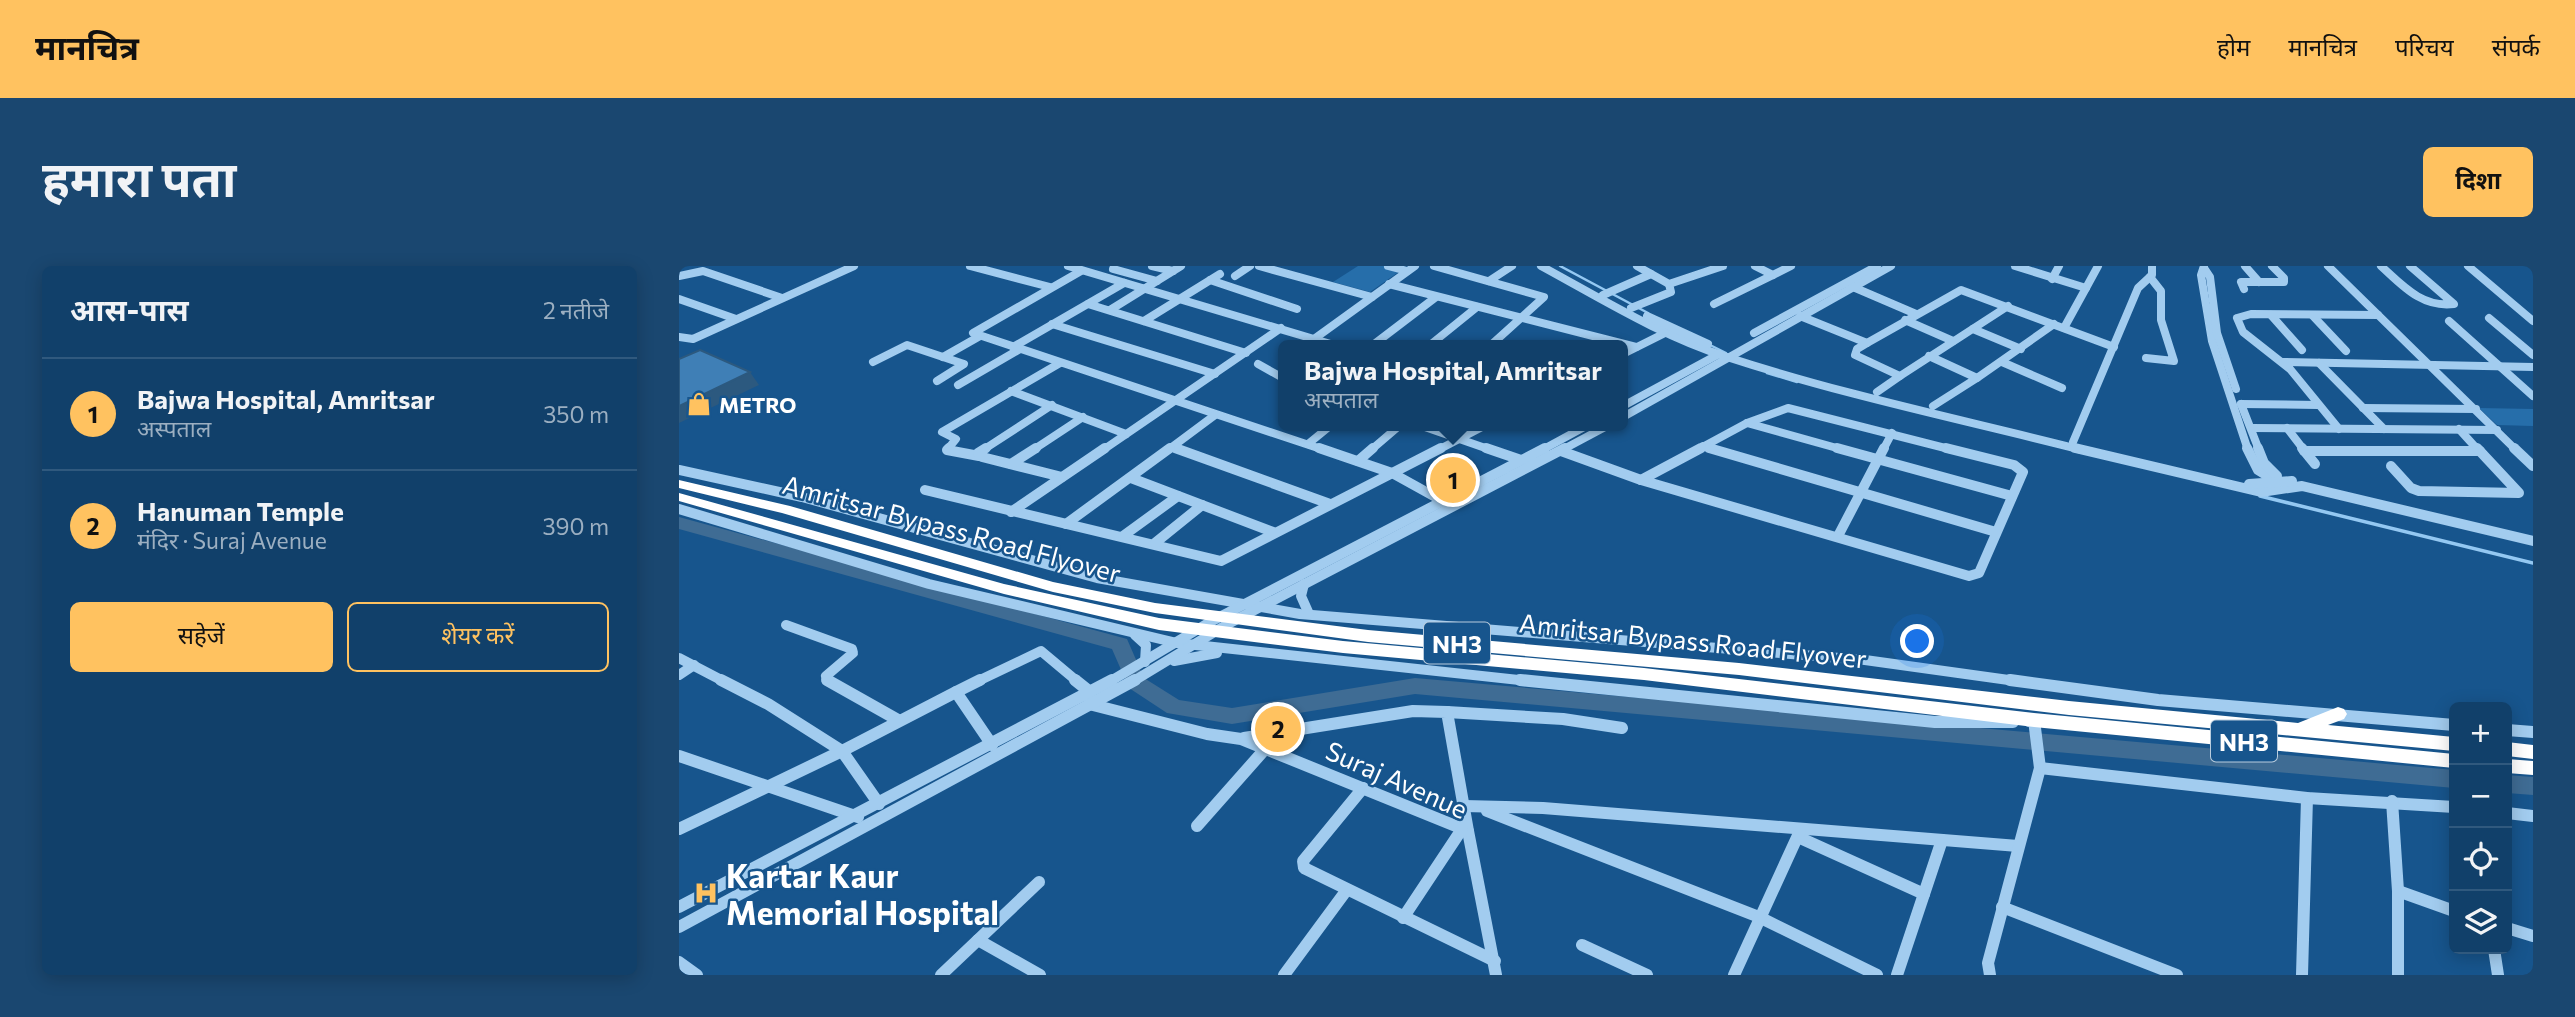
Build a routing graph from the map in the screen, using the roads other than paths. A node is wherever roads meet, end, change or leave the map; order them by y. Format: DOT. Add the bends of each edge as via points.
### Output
graph roads {
  1 [pos="854,266"];
  2 [pos="970,266"];
  3 [pos="1068,266"];
  4 [pos="1152,266"];
  5 [pos="1181,266"];
  6 [pos="1250,266"];
  7 [pos="1259,266"];
  8 [pos="1388,266"];
  9 [pos="1415,266"];
  10 [pos="1434,266"];
  11 [pos="1512,266"];
  12 [pos="1541,266"];
  13 [pos="1552,266"];
  14 [pos="1637,266"];
  15 [pos="1723,266"];
  16 [pos="1755,266"];
  17 [pos="1791,266"];
  18 [pos="1891,266"];
  19 [pos="2015,266"];
  20 [pos="2059,266"];
  21 [pos="2098,266"];
  22 [pos="2152,266"];
  23 [pos="2245,266"];
  24 [pos="2272,266"];
  25 [pos="2327,266"];
  26 [pos="2381,266"];
  27 [pos="2410,266"];
  28 [pos="2468,266"];
  29 [pos="1872,267"];
  30 [pos="2204,267"];
  31 [pos="1114,269"];
  32 [pos="1081,271"];
  33 [pos="1173,271"];
  34 [pos="1406,271"];
  35 [pos="1220,274"];
  36 [pos="1651,274"];
  37 [pos="1773,275"];
  38 [pos="679,276"];
  39 [pos="1235,276"];
  40 [pos="2150,277"];
  41 [pos="2052,279"];
  42 [pos="1210,280"];
  43 [pos="1157,281"];
  44 [pos="1489,281"];
  45 [pos="2259,282"];
  46 [pos="1124,283"];
  47 [pos="1669,284"];
  48 [pos="1389,285"];
  49 [pos="1050,287"];
  50 [pos="1853,287"];
  51 [pos="1144,288"];
  52 [pos="2086,288"];
  53 [pos="2244,289"];
  54 [pos="1603,295"];
  55 [pos="1372,297"];
  56 [pos="782,298"];
  57 [pos="1436,298"];
  58 [pos="679,299"];
  59 [pos="1182,299"];
  60 [pos="1088,304"];
  61 [pos="1714,304"];
  62 [pos="2008,306"];
  63 [pos="1477,307"];
  64 [pos="1631,308"];
  65 [pos="1297,309"];
  66 [pos="1109,310"];
  67 [pos="1916,314"];
  68 [pos="2271,315"];
  69 [pos="2378,315"];
  70 [pos="1800,316"];
  71 [pos="2313,316"];
  72 [pos="736,318"];
  73 [pos="2489,318"];
  74 [pos="1522,319"];
  75 [pos="1905,320"];
  76 [pos="1144,321"];
  77 [pos="2449,321"];
  78 [pos="2533,321"];
  79 [pos="1052,324"];
  80 [pos="2054,324"];
  81 [pos="1280,328"];
  82 [pos="2064,328"];
  83 [pos="1973,329"];
  84 [pos="1665,333"];
  85 [pos="980,336"];
  86 [pos="679,337"];
  87 [pos="1314,339"];
  88 [pos="1317,340"];
  89 [pos="1380,340"];
  90 [pos="1436,340"];
  91 [pos="1497,340"];
  92 [pos="1608,340"];
  93 [pos="1952,341"];
  94 [pos="1867,343"];
  95 [pos="1628,345"];
  96 [pos="1636,347"];
  97 [pos="2114,347"];
  98 [pos="1017,348"];
  99 [pos="2021,349"];
  100 [pos="2302,350"];
  101 [pos="1628,351"];
  102 [pos="2346,351"];
  103 [pos="1246,353"];
  104 [pos="1725,354"];
  105 [pos="2533,355"];
  106 [pos="943,356"];
  107 [pos="1929,356"];
  108 [pos="2146,358"];
  109 [pos="873,362"];
  110 [pos="2001,362"];
  111 [pos="2283,362"];
  112 [pos="1060,363"];
  113 [pos="2319,363"];
  114 [pos="1258,364"];
  115 [pos="2430,366"];
  116 [pos="2501,367"];
  117 [pos="2533,367"];
  118 [pos="1215,374"];
  119 [pos="1278,375"];
  120 [pos="1900,376"];
  121 [pos="1977,378"];
  122 [pos="937,381"];
  123 [pos="958,385"];
  124 [pos="2062,388"];
  125 [pos="1011,391"];
  126 [pos="1877,392"];
  127 [pos="2533,396"];
  128 [pos="1174,400"];
  129 [pos="1628,403"];
  130 [pos="2241,404"];
  131 [pos="1052,405"];
  132 [pos="2318,405"];
  133 [pos="1933,406"];
  134 [pos="2363,408"];
  135 [pos="2476,409"];
  136 [pos="1628,413"];
  137 [pos="1215,415"];
  138 [pos="1083,417"];
  139 [pos="1747,423"];
  140 [pos="2252,428"];
  141 [pos="2287,428"];
  142 [pos="2339,429"];
  143 [pos="2384,429"];
  144 [pos="2459,429"];
  145 [pos="2497,430"];
  146 [pos="1324,431"];
  147 [pos="1393,431"];
  148 [pos="1438,431"];
  149 [pos="1474,431"];
  150 [pos="1576,431"];
  151 [pos="1598,431"];
  152 [pos="1892,433"];
  153 [pos="1126,434"];
  154 [pos="1461,438"];
  155 [pos="2073,442"];
  156 [pos="1308,444"];
  157 [pos="1703,446"];
  158 [pos="1173,447"];
  159 [pos="1561,451"];
  160 [pos="2305,451"];
  161 [pos="2480,451"];
  162 [pos="979,456"];
  163 [pos="1521,459"];
  164 [pos="1878,459"];
  165 [pos="1358,461"];
  166 [pos="1011,464"];
  167 [pos="2315,464"];
  168 [pos="1533,466"];
  169 [pos="2391,466"];
  170 [pos="2533,466"];
  171 [pos="679,470"];
  172 [pos="1392,473"];
  173 [pos="1062,477"];
  174 [pos="1131,478"];
  175 [pos="1641,480"];
  176 [pos="679,484"];
  177 [pos="2285,484"];
  178 [pos="925,490"];
  179 [pos="1861,493"];
  180 [pos="1178,496"];
  181 [pos="2012,496"];
  182 [pos="679,497"];
  183 [pos="1331,504"];
  184 [pos="1450,504"];
  185 [pos="1202,505"];
  186 [pos="679,509"];
  187 [pos="1011,512"];
  188 [pos="1066,524"];
  189 [pos="1273,532"];
  190 [pos="1996,532"];
  191 [pos="1123,536"];
  192 [pos="1838,536"];
  193 [pos="2533,539"];
  194 [pos="1155,543"];
  195 [pos="1304,584"];
  196 [pos="1247,604"];
  197 [pos="1261,607"];
  198 [pos="1309,614"];
  199 [pos="786,625"];
  200 [pos="1134,635"];
  201 [pos="1177,643"];
  202 [pos="1193,645"];
  203 [pos="1240,651"];
  204 [pos="679,658"];
  205 [pos="1166,663"];
  206 [pos="694,665"];
  207 [pos="1146,666"];
  208 [pos="679,675"];
  209 [pos="956,692"];
  210 [pos="1098,693"];
  211 [pos="1447,712"];
  212 [pos="2338,714"];
  213 [pos="898,720"];
  214 [pos="2449,725"];
  215 [pos="1622,728"];
  216 [pos="2035,729"];
  217 [pos="2298,730"];
  218 [pos="2512,731"];
  219 [pos="2533,733"];
  220 [pos="1241,739"];
  221 [pos="2449,744"];
  222 [pos="992,745"];
  223 [pos="1266,748"];
  224 [pos="2512,750"];
  225 [pos="842,751"];
  226 [pos="2533,752"];
  227 [pos="679,756"];
  228 [pos="2449,761"];
  229 [pos="2039,762"];
  230 [pos="2512,766"];
  231 [pos="2533,768"];
  232 [pos="770,785"];
  233 [pos="1363,788"];
  234 [pos="2307,798"];
  235 [pos="2392,801"];
  236 [pos="879,804"];
  237 [pos="1464,806"];
  238 [pos="2449,807"];
  239 [pos="1481,808"];
  240 [pos="2512,814"];
  241 [pos="856,816"];
  242 [pos="2533,816"];
  243 [pos="874,823"];
  244 [pos="1197,827"];
  245 [pos="679,828"];
  246 [pos="1465,830"];
  247 [pos="1799,833"];
  248 [pos="1942,840"];
  249 [pos="2018,846"];
  250 [pos="1038,882"];
  251 [pos="1346,891"];
  252 [pos="2398,891"];
  253 [pos="1924,894"];
  254 [pos="679,907"];
  255 [pos="2002,907"];
  256 [pos="2449,909"];
  257 [pos="1759,917"];
  258 [pos="1403,918"];
  259 [pos="679,927"];
  260 [pos="2512,930"];
  261 [pos="2533,936"];
  262 [pos="978,940"];
  263 [pos="1582,945"];
  264 [pos="2495,954"];
  265 [pos="679,962"];
  266 [pos="1496,968"];
  267 [pos="697,975"];
  268 [pos="941,975"];
  269 [pos="1040,975"];
  270 [pos="1284,975"];
  271 [pos="1647,975"];
  272 [pos="1734,975"];
  273 [pos="1877,975"];
  274 [pos="1897,975"];
  275 [pos="1990,975"];
  276 [pos="2177,975"];
  277 [pos="2302,975"];
  278 [pos="2398,975"];
  279 [pos="2498,975"];
  1 -- 56 [label="street"];
  2 -- 49 [label="street"];
  3 -- 32 [label="street"];
  4 -- 33 [label="street"];
  5 -- 33 [label="street"];
  6 -- 39 [label="street"];
  7 -- 55 [label="street"];
  8 -- 34 [label="street"];
  9 -- 34 [label="street"];
  10 -- 44 [label="street"];
  11 -- 44 [label="street"];
  12 -- 84 [label="street"];
  13 -- 54 [label="street"];
  14 -- 36 [label="street"];
  15 -- 47 [label="street"];
  16 -- 37 [label="street"];
  17 -- 37 [label="street"];
  18 -- 50 [label="street"];
  19 -- 41 [label="street"];
  20 -- 41 [label="street"];
  21 -- 52 [label="street"];
  22 -- 40 [label="street"];
  23 -- 45 [label="street"];
  24 -- 45 [label="street" via="2284,282"];
  25 -- 69 [label="street"];
  26 -- 27 [label="street" via="2423,303 2453,304"];
  28 -- 78 [label="street"];
  29 -- 104 [label="street"];
  30 -- 130 [label="street" via="2210,277 2217,333"];
  30 -- 177 [label="street" via="2201,275 2212,341 2249,453 2258,470"];
  31 -- 43 [label="street"];
  32 -- 46 [label="street"];
  32 -- 49 [label="street"];
  33 -- 43 [label="street"];
  34 -- 48 [label="street"];
  35 -- 42 [label="street"];
  36 -- 47 [label="street"];
  36 -- 54 [label="street"];
  37 -- 61 [label="street"];
  38 -- 56 [label="street" via="703,271"];
  40 -- 97 [label="street" via="2138,288"];
  40 -- 108 [label="street" via="2161,291 2161,320 2174,359"];
  41 -- 52 [label="street"];
  42 -- 59 [label="street"];
  42 -- 65 [label="street"];
  43 -- 51 [label="street"];
  44 -- 74 [label="street" via="1544,296"];
  45 -- 53 [label="street" via="2241,282"];
  46 -- 51 [label="street"];
  46 -- 60 [label="street"];
  47 -- 64 [label="street" via="1671,292"];
  48 -- 55 [label="street"];
  48 -- 57 [label="street"];
  49 -- 85 [label="street" via="973,332"];
  50 -- 67 [label="street"];
  50 -- 70 [label="street"];
  51 -- 59 [label="street"];
  51 -- 66 [label="street"];
  52 -- 82 [label="street"];
  54 -- 64 [label="street"];
  55 -- 87 [label="street"];
  56 -- 72 [label="street"];
  57 -- 63 [label="street"];
  57 -- 89 [label="street"];
  58 -- 72 [label="street"];
  59 -- 76 [label="street"];
  59 -- 81 [label="street"];
  60 -- 66 [label="street"];
  60 -- 79 [label="street"];
  62 -- 67 [label="street" via="1959,290"];
  62 -- 80 [label="street"];
  62 -- 83 [label="street"];
  63 -- 74 [label="street"];
  63 -- 90 [label="street"];
  64 -- 104 [label="street"];
  66 -- 76 [label="street"];
  67 -- 75 [label="street"];
  68 -- 71 [label="street"];
  68 -- 100 [label="street"];
  68 -- 111 [label="street" via="2244,314 2237,321 2255,343"];
  69 -- 71 [label="street"];
  69 -- 115 [label="street"];
  70 -- 94 [label="street"];
  70 -- 104 [label="street"];
  71 -- 102 [label="street"];
  72 -- 86 [label="street" via="690,340"];
  73 -- 105 [label="street"];
  74 -- 91 [label="street"];
  74 -- 92 [label="street"];
  75 -- 93 [label="street"];
  75 -- 94 [label="street"];
  76 -- 103 [label="street"];
  77 -- 116 [label="street"];
  79 -- 98 [label="street"];
  79 -- 118 [label="street"];
  80 -- 82 [label="street"];
  80 -- 99 [label="street"];
  81 -- 87 [label="street"];
  81 -- 103 [label="street"];
  82 -- 97 [label="street"];
  83 -- 93 [label="street"];
  83 -- 99 [label="street"];
  84 -- 96 [label="street"];
  84 -- 104 [label="street"];
  85 -- 98 [label="street"];
  85 -- 106 [label="street"];
  87 -- 88 [label="street"];
  93 -- 107 [label="street"];
  94 -- 120 [label="street" via="1855,355"];
  95 -- 96 [label="street"];
  96 -- 101 [label="street"];
  97 -- 155 [label="street"];
  98 -- 112 [label="street"];
  98 -- 123 [label="street"];
  99 -- 110 [label="street"];
  103 -- 118 [label="street"];
  104 -- 126 [label="street"];
  104 -- 129 [label="street"];
  104 -- 136 [label="street"];
  104 -- 177 [label="street" via="1831,387 2232,486 2261,492"];
  106 -- 109 [label="street" via="907,345"];
  106 -- 122 [label="street" via="963,365"];
  107 -- 120 [label="street"];
  107 -- 121 [label="street"];
  110 -- 121 [label="street"];
  110 -- 124 [label="street"];
  111 -- 113 [label="street"];
  111 -- 132 [label="street"];
  112 -- 125 [label="street"];
  112 -- 128 [label="street"];
  113 -- 115 [label="street"];
  113 -- 134 [label="street"];
  114 -- 119 [label="street"];
  115 -- 116 [label="street"];
  115 -- 135 [label="street"];
  116 -- 117 [label="street"];
  116 -- 127 [label="street"];
  118 -- 128 [label="street"];
  120 -- 126 [label="street"];
  121 -- 133 [label="street"];
  125 -- 131 [label="street"];
  125 -- 162 [label="street" via="942,432 955,439 947,450"];
  126 -- 133 [label="street"];
  128 -- 137 [label="street"];
  128 -- 153 [label="street"];
  130 -- 132 [label="street"];
  130 -- 140 [label="street"];
  131 -- 138 [label="street"];
  131 -- 162 [label="street" via="979,450"];
  132 -- 142 [label="street"];
  133 -- 155 [label="street"];
  134 -- 135 [label="street"];
  134 -- 143 [label="street"];
  135 -- 145 [label="street"];
  137 -- 156 [label="street"];
  137 -- 158 [label="street"];
  138 -- 153 [label="street"];
  138 -- 166 [label="street"];
  139 -- 152 [label="street" via="1788,408"];
  139 -- 157 [label="street"];
  139 -- 164 [label="street"];
  140 -- 141 [label="street"];
  140 -- 177 [label="street" via="2264,463"];
  141 -- 142 [label="street"];
  141 -- 160 [label="street"];
  142 -- 143 [label="street"];
  143 -- 144 [label="street"];
  144 -- 145 [label="street"];
  144 -- 161 [label="street"];
  145 -- 170 [label="street"];
  146 -- 156 [label="street"];
  147 -- 165 [label="street"];
  148 -- 154 [label="street"];
  149 -- 154 [label="street"];
  150 -- 163 [label="street"];
  151 -- 159 [label="street"];
  152 -- 164 [label="street"];
  152 -- 181 [label="street" via="2019,466 2023,472"];
  153 -- 173 [label="street"];
  154 -- 163 [label="street"];
  154 -- 172 [label="street"];
  155 -- 177 [label="street" via="2237,482"];
  156 -- 165 [label="street"];
  157 -- 175 [label="street"];
  157 -- 179 [label="street"];
  158 -- 174 [label="street"];
  158 -- 183 [label="street"];
  159 -- 168 [label="street"];
  159 -- 175 [label="street"];
  160 -- 161 [label="street"];
  160 -- 167 [label="street"];
  161 -- 169 [label="street" via="2519,493 2419,491"];
  162 -- 166 [label="street"];
  163 -- 168 [label="street"];
  163 -- 184 [label="street"];
  164 -- 179 [label="street"];
  164 -- 181 [label="street"];
  165 -- 172 [label="street"];
  166 -- 173 [label="street"];
  168 -- 184 [label="street"];
  171 -- 196 [label="street" via="802,497 1097,578"];
  172 -- 183 [label="street"];
  172 -- 184 [label="street"];
  173 -- 187 [label="street"];
  174 -- 180 [label="street"];
  174 -- 188 [label="street"];
  175 -- 192 [label="street"];
  176 -- 217 [label="highway, Amritsar Bypass Road Flyover / NH3" via="833,522 1031,581 1154,608 1368,636 1739,669"];
  177 -- 193 [label="street" via="2321,485"];
  178 -- 187 [label="street"];
  179 -- 190 [label="street"];
  179 -- 192 [label="street"];
  180 -- 185 [label="street"];
  180 -- 191 [label="street"];
  181 -- 190 [label="street"];
  182 -- 216 [label="highway, Amritsar Bypass Road Flyover / NH3" via="1004,589 1159,624 1974,712"];
  183 -- 189 [label="street"];
  184 -- 195 [label="street"];
  184 -- 196 [label="street"];
  185 -- 189 [label="street"];
  185 -- 194 [label="street"];
  186 -- 200 [label="street" via="929,584"];
  187 -- 188 [label="street"];
  188 -- 191 [label="street"];
  189 -- 194 [label="street" via="1221,561"];
  190 -- 192 [label="street" via="1979,573 1969,576"];
  191 -- 194 [label="street"];
  195 -- 197 [label="street"];
  195 -- 198 [label="street" via="1301,596"];
  196 -- 197 [label="street"];
  196 -- 201 [label="street"];
  197 -- 198 [label="street"];
  197 -- 202 [label="street"];
  198 -- 212 [label="street" via="1865,660 2158,700"];
  199 -- 213 [label="street" via="852,649 826,679"];
  200 -- 201 [label="street"];
  200 -- 207 [label="street" via="1146,645"];
  201 -- 202 [label="street"];
  201 -- 207 [label="street"];
  202 -- 203 [label="street"];
  202 -- 205 [label="street"];
  203 -- 205 [label="street"];
  203 -- 216 [label="street"];
  204 -- 206 [label="street"];
  205 -- 207 [label="street"];
  206 -- 208 [label="street"];
  206 -- 225 [label="street"];
  207 -- 210 [label="street"];
  209 -- 210 [label="street" via="1041,651"];
  209 -- 213 [label="street"];
  209 -- 222 [label="street"];
  210 -- 220 [label="street, Suraj Avenue" via="1206,734"];
  210 -- 222 [label="street"];
  210 -- 243 [label="street"];
  211 -- 215 [label="street" via="1563,719"];
  211 -- 220 [label="street" via="1413,711"];
  211 -- 237 [label="street"];
  212 -- 214 [label="street"];
  212 -- 217 [label="highway"];
  213 -- 225 [label="street"];
  216 -- 228 [label="highway, NH3"];
  216 -- 229 [label="street"];
  217 -- 221 [label="highway, NH3"];
  218 -- 219 [label="street"];
  220 -- 223 [label="street, Suraj Avenue"];
  222 -- 236 [label="street"];
  223 -- 233 [label="street, Suraj Avenue"];
  223 -- 244 [label="street"];
  224 -- 226 [label="highway"];
  225 -- 232 [label="street"];
  225 -- 236 [label="street"];
  227 -- 232 [label="street"];
  229 -- 234 [label="street"];
  229 -- 249 [label="street"];
  230 -- 231 [label="highway"];
  232 -- 241 [label="street"];
  232 -- 245 [label="street"];
  233 -- 246 [label="street, Suraj Avenue"];
  233 -- 251 [label="street" via="1303,861 1305,870"];
  234 -- 235 [label="street"];
  234 -- 277 [label="street"];
  235 -- 238 [label="street"];
  235 -- 252 [label="street"];
  236 -- 241 [label="street"];
  237 -- 239 [label="street"];
  237 -- 246 [label="street"];
  239 -- 247 [label="street" via="1543,808"];
  239 -- 257 [label="street"];
  240 -- 242 [label="street"];
  241 -- 243 [label="street"];
  241 -- 254 [label="street"];
  243 -- 259 [label="street"];
  246 -- 258 [label="street"];
  246 -- 266 [label="street, Suraj Avenue"];
  247 -- 248 [label="street"];
  247 -- 253 [label="street"];
  247 -- 257 [label="street"];
  248 -- 249 [label="street"];
  248 -- 253 [label="street"];
  249 -- 255 [label="street"];
  250 -- 262 [label="street"];
  251 -- 258 [label="street"];
  251 -- 270 [label="street"];
  252 -- 256 [label="street"];
  252 -- 278 [label="street"];
  253 -- 274 [label="street"];
  255 -- 275 [label="street" via="1988,963"];
  255 -- 276 [label="street"];
  257 -- 272 [label="street"];
  257 -- 273 [label="street"];
  258 -- 266 [label="street"];
  260 -- 261 [label="street"];
  262 -- 268 [label="street"];
  262 -- 269 [label="street"];
  263 -- 271 [label="street"];
  264 -- 279 [label="street"];
  265 -- 267 [label="street"];
}
